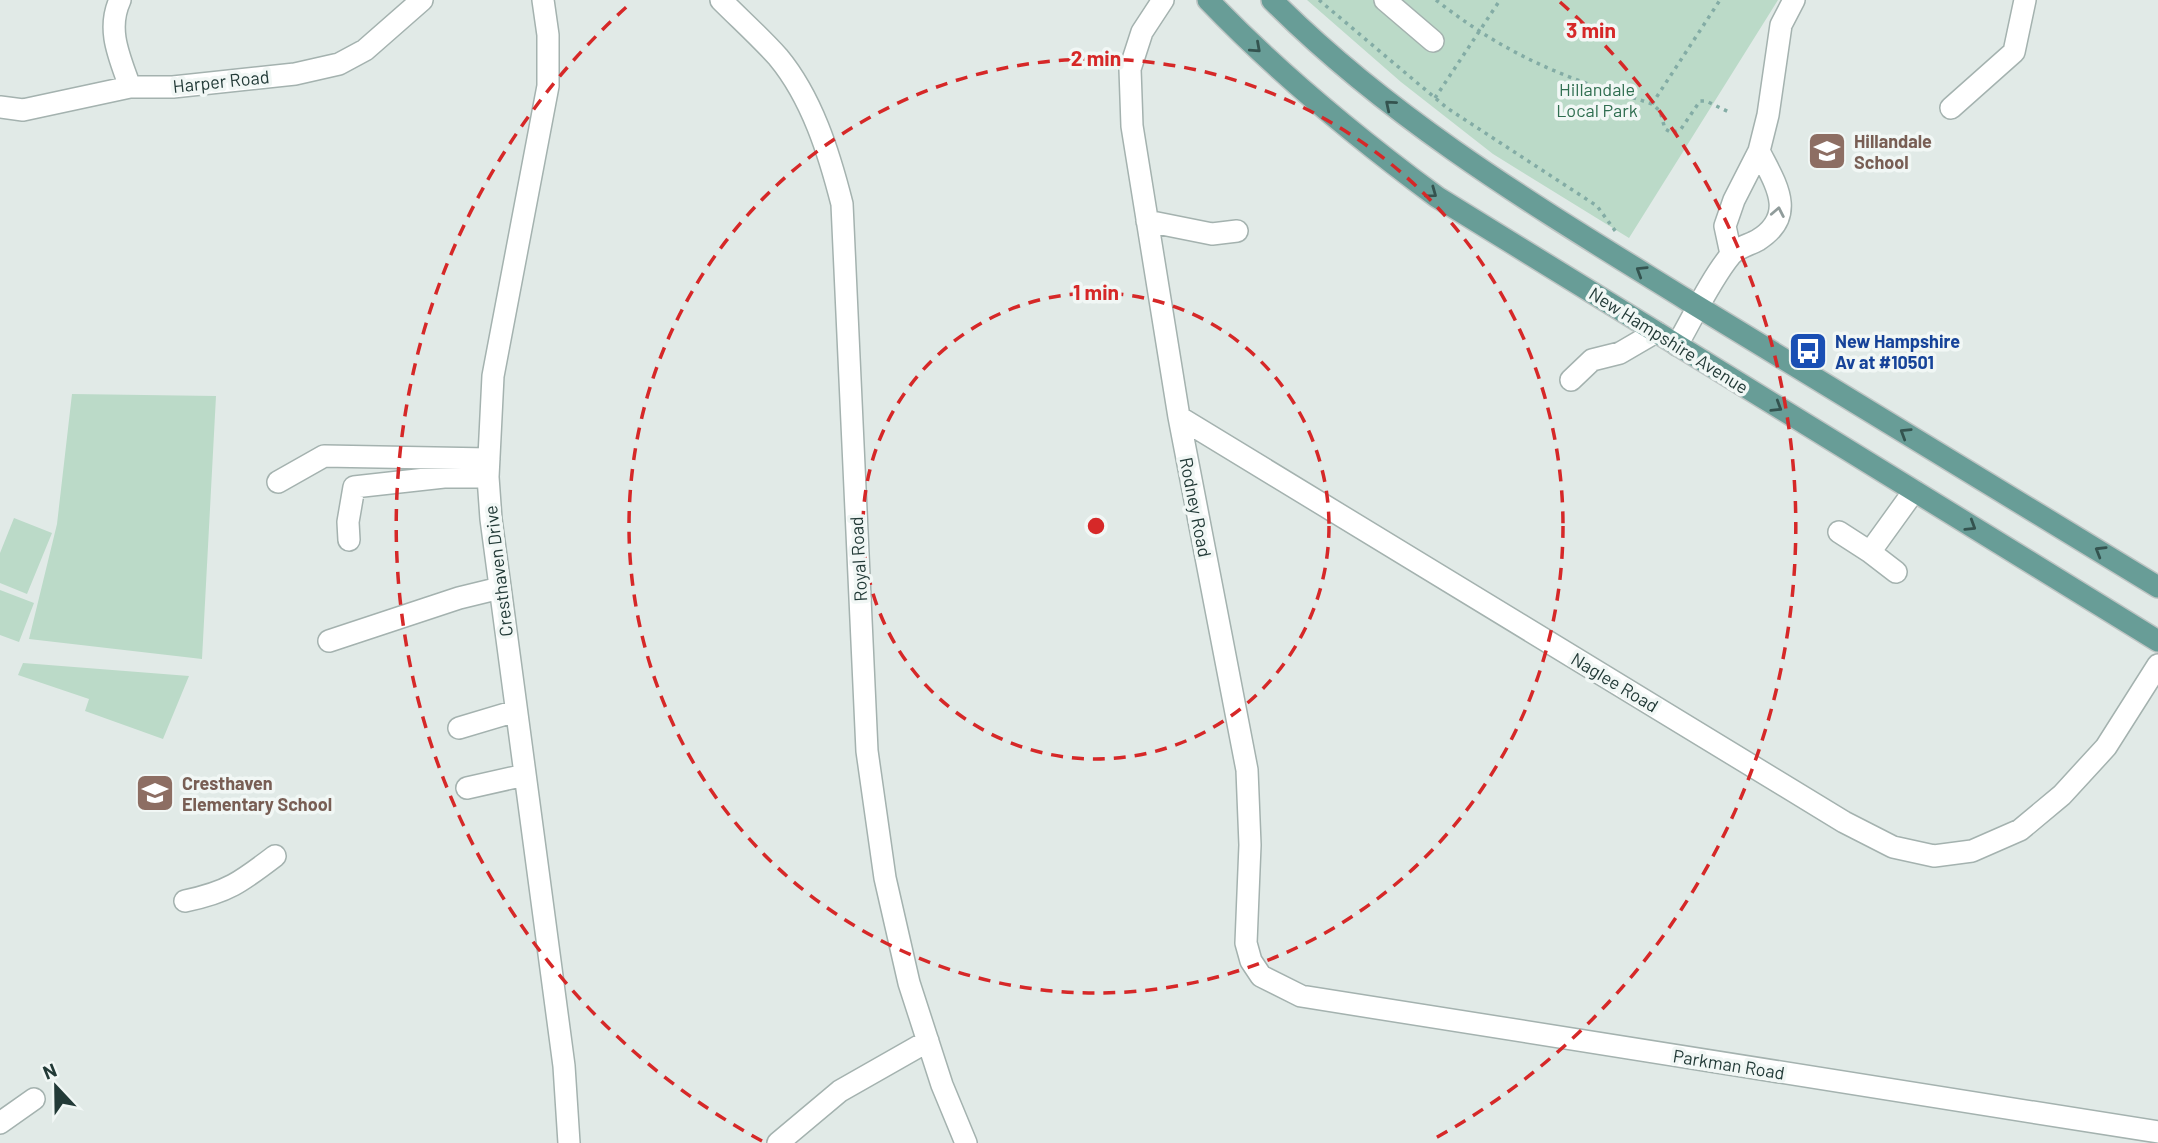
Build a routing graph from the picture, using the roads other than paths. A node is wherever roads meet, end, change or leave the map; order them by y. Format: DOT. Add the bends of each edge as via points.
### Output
graph roads {
  1 [pos="120,0"];
  2 [pos="422,0"];
  3 [pos="543,0"];
  4 [pos="721,0"];
  5 [pos="1163,0"];
  6 [pos="1208,0"];
  7 [pos="1272,0"];
  8 [pos="1385,0"];
  9 [pos="1794,0"];
  10 [pos="2025,0"];
  11 [pos="1433,41"];
  12 [pos="130,87"];
  13 [pos="0,107"];
  14 [pos="1951,108"];
  15 [pos="1759,151"];
  16 [pos="1147,221"];
  17 [pos="1237,230"];
  18 [pos="1731,254"];
  19 [pos="1699,307"];
  20 [pos="1656,332"];
  21 [pos="1677,345"];
  22 [pos="1571,380"];
  23 [pos="1179,417"];
  24 [pos="489,468"];
  25 [pos="278,482"];
  26 [pos="1913,491"];
  27 [pos="1839,532"];
  28 [pos="349,540"];
  29 [pos="1870,552"];
  30 [pos="1896,572"];
  31 [pos="2158,587"];
  32 [pos="500,588"];
  33 [pos="329,641"];
  34 [pos="2158,641"];
  35 [pos="2158,665"];
  36 [pos="516,711"];
  37 [pos="459,727"];
  38 [pos="525,775"];
  39 [pos="467,788"];
  40 [pos="275,856"];
  41 [pos="185,901"];
  42 [pos="1300,996"];
  43 [pos="928,1041"];
  44 [pos="34,1099"];
  45 [pos="0,1123"];
  46 [pos="2158,1132"];
  47 [pos="569,1143"];
  48 [pos="778,1143"];
  49 [pos="966,1143"];
  1 -- 12 [label="street" via="113,24"];
  2 -- 12 [label="street, Harper Road" via="365,50 339,64 268,77"];
  3 -- 24 [label="street, Cresthaven Drive" via="548,86 493,376"];
  4 -- 43 [label="street, Royal Road" via="778,58 799,88 829,152 842,204 867,751 885,878 909,983"];
  5 -- 16 [label="street, Rodney Road" via="1142,32 1130,69 1132,126"];
  6 -- 20 [label="main road, New Hampshire Avenue, one-way" via="1301,88 1417,182"];
  19 -- 7 [label="main road, one-way" via="1542,211 1402,115"];
  8 -- 11 [label="street"];
  9 -- 15 [label="street" via="1781,25"];
  10 -- 14 [label="street" via="2014,52"];
  12 -- 13 [label="street, Harper Road" via="23,110"];
  15 -- 18 [label="street" via="1725,226"];
  18 -- 15 [label="street, one-way" via="1760,239 1776,223 1782,205"];
  16 -- 17 [label="street" via="1212,234"];
  16 -- 23 [label="street, Rodney Road"];
  18 -- 19 [label="street"];
  19 -- 21 [label="street"];
  31 -- 19 [label="main road, one-way"];
  20 -- 21 [label="main road, New Hampshire Avenue"];
  20 -- 22 [label="street" via="1620,353 1592,360"];
  21 -- 26 [label="main road, New Hampshire Avenue, one-way"];
  23 -- 35 [label="street, Naglee Road" via="1844,822 1893,847 1934,856 1972,851 2020,831 2062,795 2106,747"];
  23 -- 42 [label="street, Rodney Road" via="1247,770 1246,943 1261,975"];
  24 -- 25 [label="street" via="324,456"];
  24 -- 28 [label="street" via="354,487"];
  24 -- 32 [label="street, Cresthaven Drive"];
  26 -- 29 [label="street"];
  26 -- 34 [label="main road, New Hampshire Avenue, one-way"];
  27 -- 29 [label="street"];
  29 -- 30 [label="street"];
  32 -- 33 [label="street"];
  32 -- 36 [label="street, Cresthaven Drive"];
  36 -- 37 [label="street"];
  36 -- 38 [label="street, Cresthaven Drive"];
  38 -- 39 [label="street"];
  38 -- 47 [label="street, Cresthaven Drive" via="564,1066"];
  40 -- 41 [label="street" via="240,883"];
  42 -- 46 [label="street, Parkman Road"];
  43 -- 48 [label="street" via="840,1091"];
  43 -- 49 [label="street, Royal Road"];
  44 -- 45 [label="street"];
}
